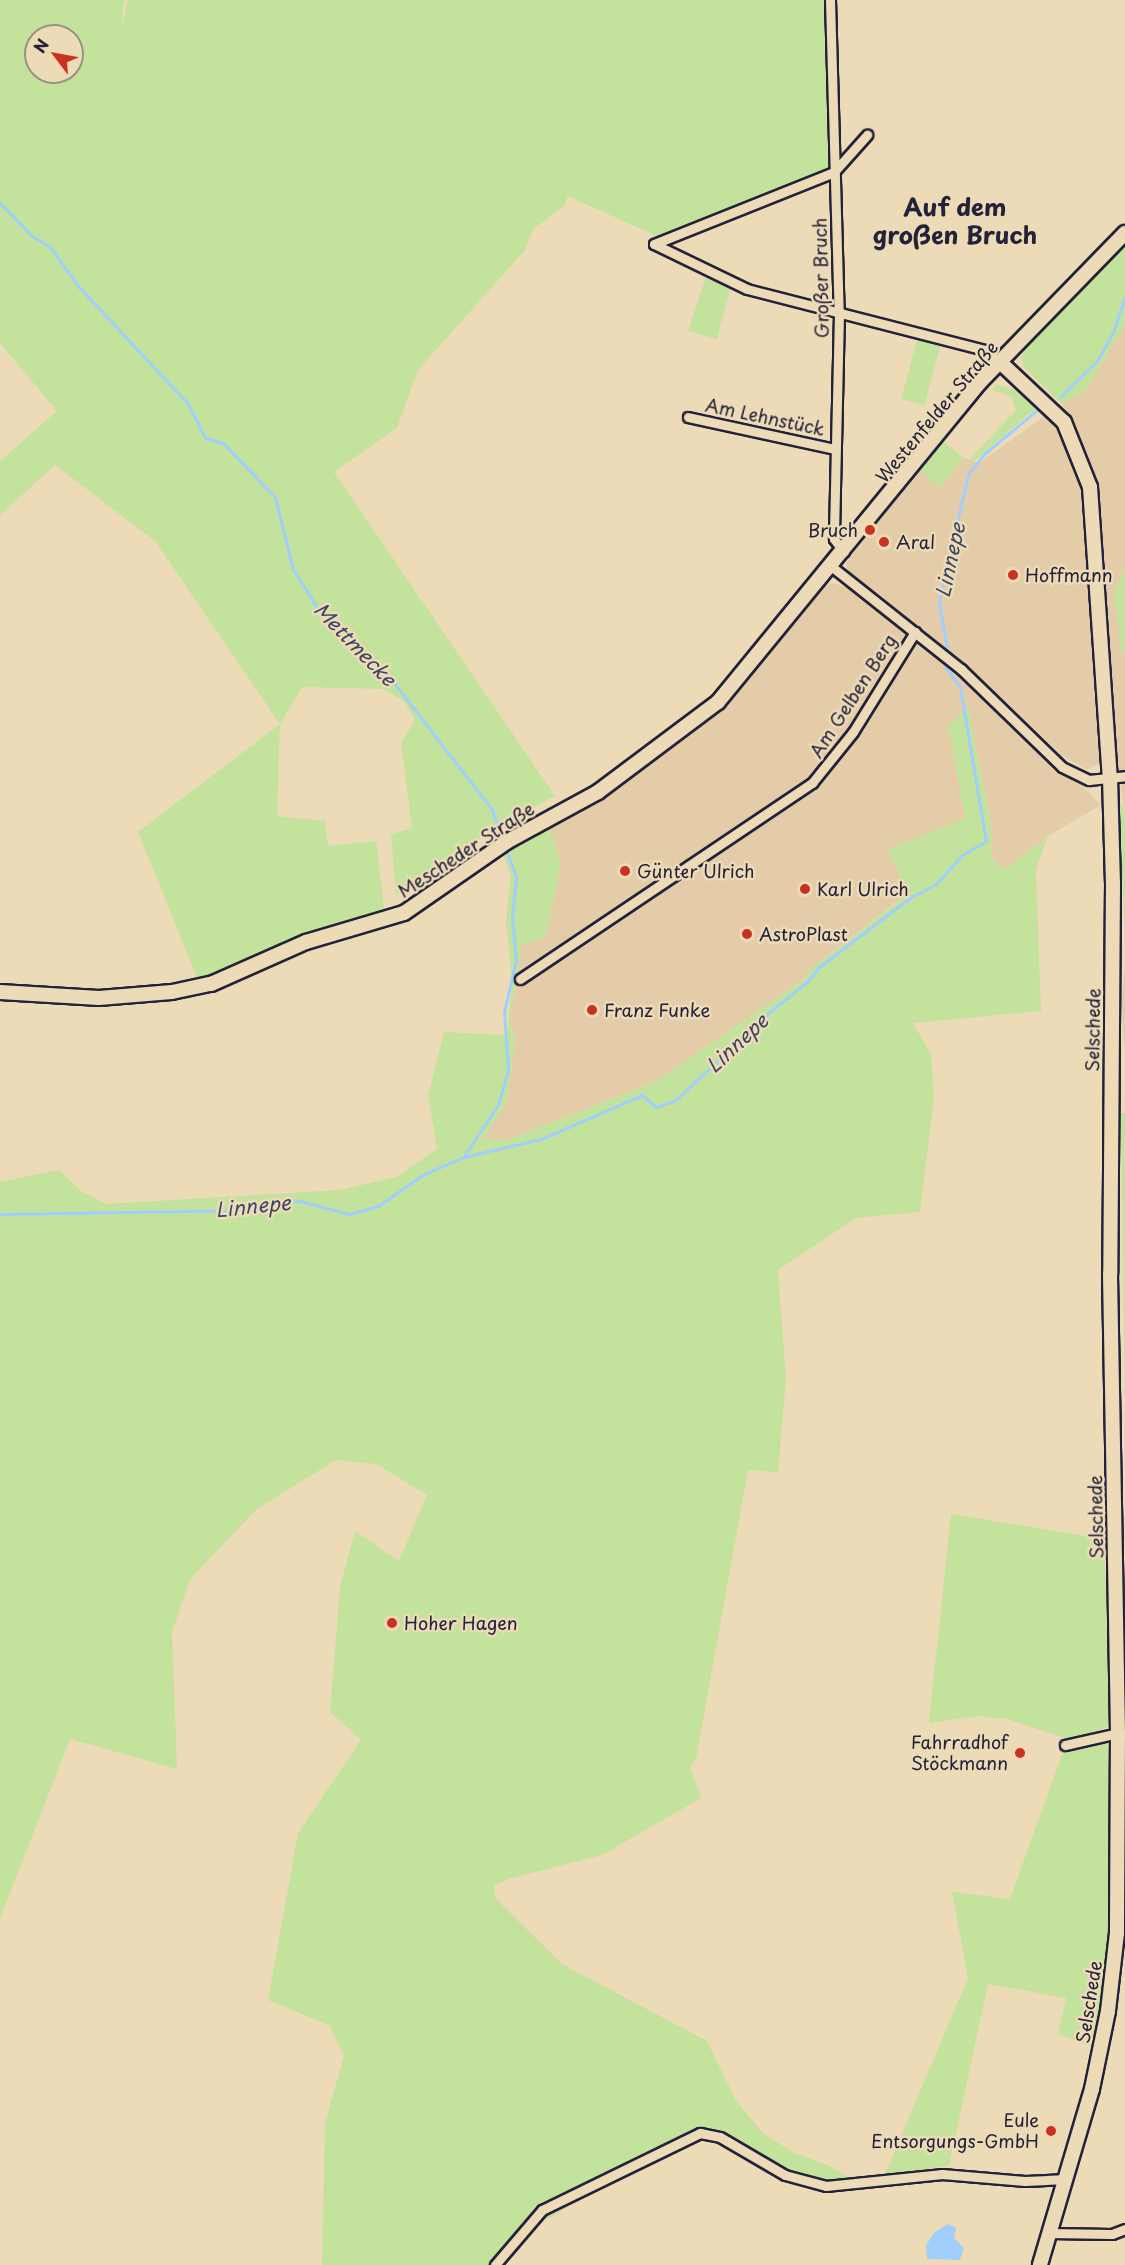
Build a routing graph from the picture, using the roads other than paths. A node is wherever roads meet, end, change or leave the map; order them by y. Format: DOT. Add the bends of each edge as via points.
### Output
graph roads {
  1 [pos="830,0"];
  2 [pos="867,135"];
  3 [pos="834,172"];
  4 [pos="1125,233"];
  5 [pos="839,313"];
  6 [pos="1000,362"];
  7 [pos="688,417"];
  8 [pos="835,449"];
  9 [pos="843,552"];
  10 [pos="831,566"];
  11 [pos="915,632"];
  12 [pos="1125,776"];
  13 [pos="1110,777"];
  14 [pos="520,979"];
  15 [pos="0,992"];
  16 [pos="1118,1733"];
  17 [pos="1065,1744"];
  18 [pos="1066,2179"];
  19 [pos="1125,2229"];
  20 [pos="1049,2233"];
  21 [pos="495,2265"];
  22 [pos="1040,2265"];
  1 -- 3 [label="street, Großer Bruch"];
  2 -- 3 [label="street"];
  3 -- 5 [label="street, Großer Bruch"];
  3 -- 5 [label="street" via="654,244 729,282"];
  4 -- 6 [label="street, Westenfelder Straße"];
  5 -- 6 [label="street" via="984,350"];
  5 -- 8 [label="street, Großer Bruch"];
  6 -- 9 [label="street, Westenfelder Straße"];
  6 -- 13 [label="street, Selschede" via="1064,422 1087,475"];
  7 -- 8 [label="street, Am Lehnstück"];
  8 -- 9 [label="street, Großer Bruch" via="834,539"];
  9 -- 10 [label="street, Westenfelder Straße"];
  10 -- 11 [label="street, Am Gelben Berg"];
  10 -- 15 [label="street, Mescheder Straße" via="736,682 703,715 598,792 504,844 404,913 306,942 199,988 99,998"];
  11 -- 13 [label="street, Am Gelben Berg" via="957,665 1062,767 1089,780"];
  11 -- 14 [label="street, Am Gelben Berg" via="854,732 812,783"];
  12 -- 13 [label="street, Am Gelben Berg"];
  13 -- 16 [label="street, Selschede" via="1110,1274"];
  16 -- 17 [label="street"];
  16 -- 18 [label="street, Selschede" via="1119,1868 1113,1975 1092,2089"];
  18 -- 20 [label="street, Selschede"];
  18 -- 21 [label="street" via="1025,2181 942,2174 825,2186 785,2175 720,2137 700,2133 542,2210"];
  19 -- 20 [label="street" via="1112,2234"];
  20 -- 22 [label="street, Selschede"];
}
